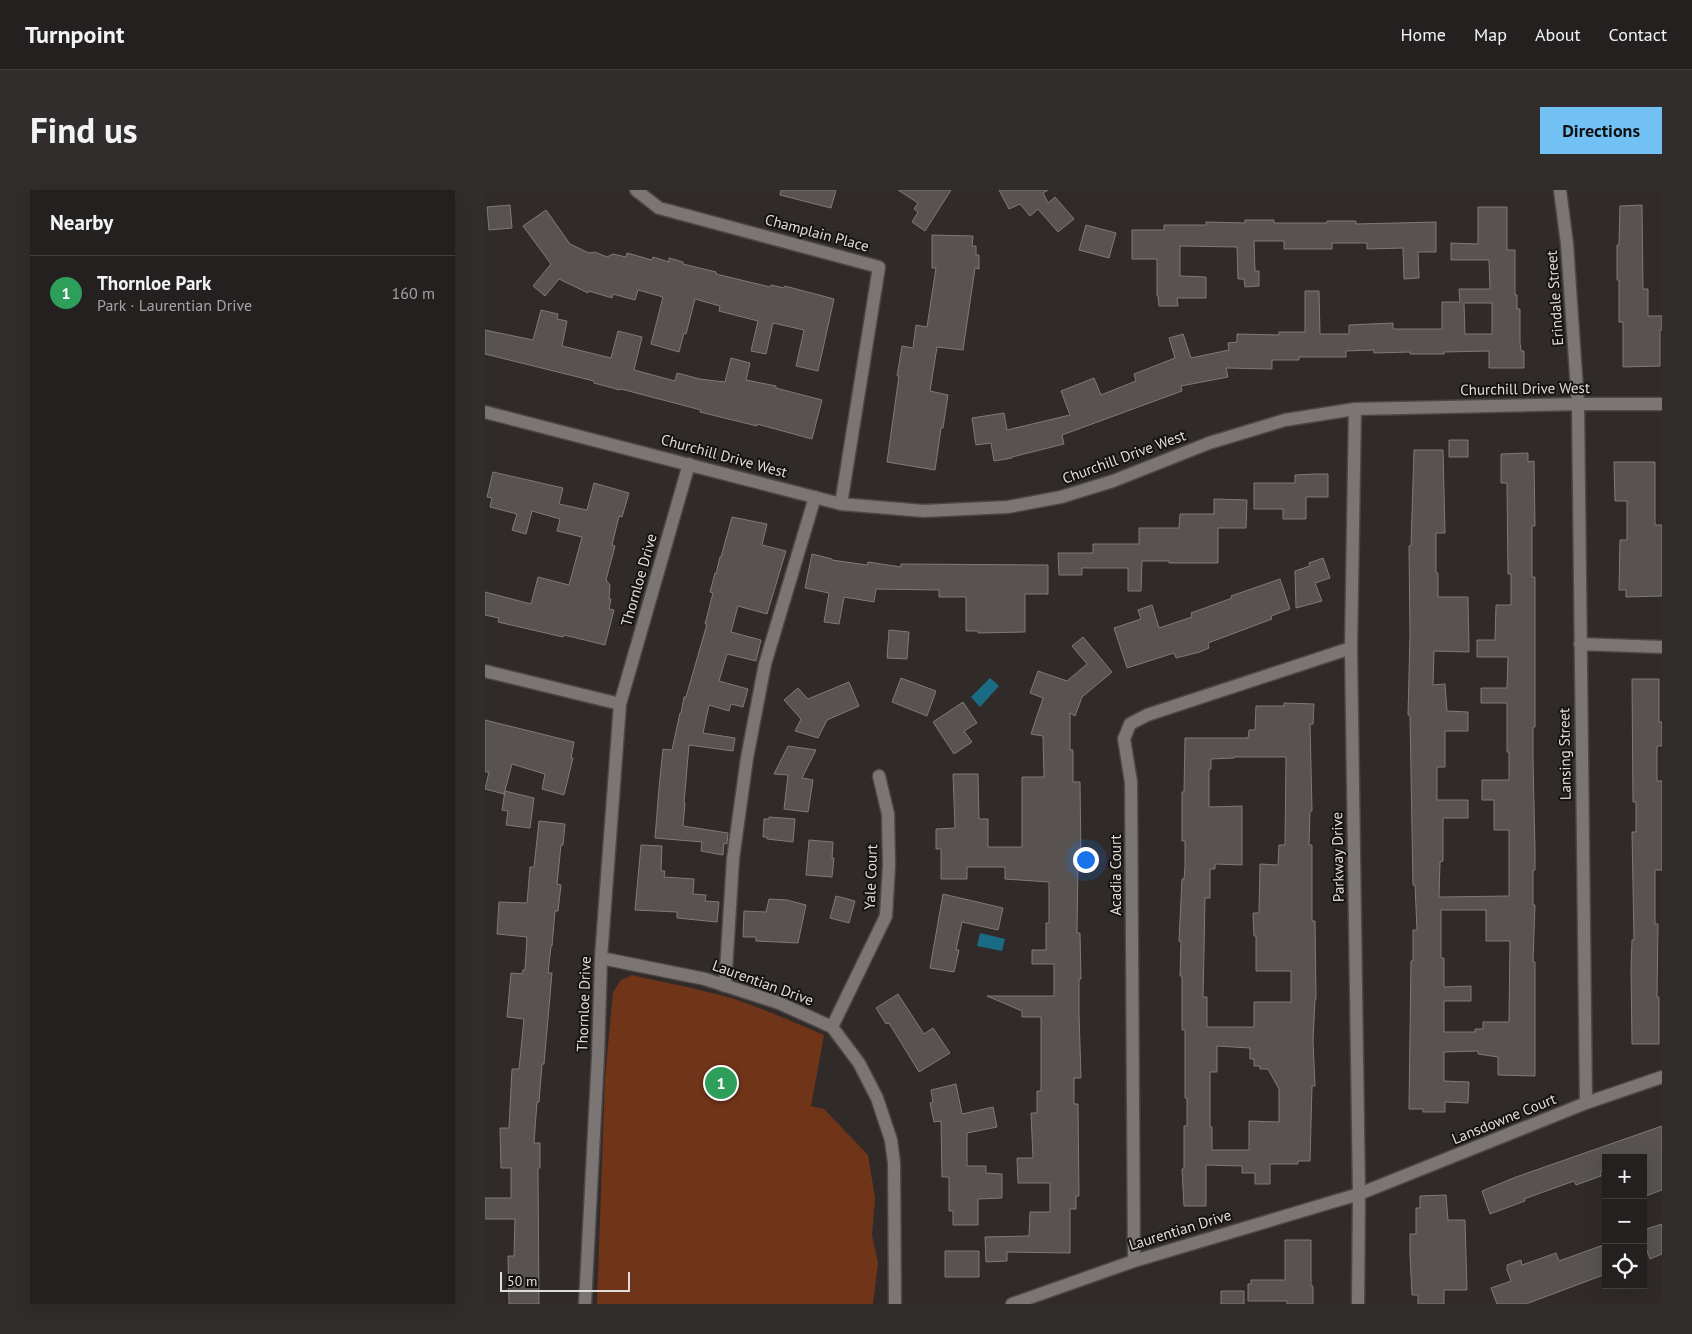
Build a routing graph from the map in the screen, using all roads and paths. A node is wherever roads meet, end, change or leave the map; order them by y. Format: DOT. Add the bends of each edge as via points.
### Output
graph roads {
  1 [pos="636,190"];
  2 [pos="1560,190"];
  3 [pos="1578,404"];
  4 [pos="1662,404"];
  5 [pos="1355,409"];
  6 [pos="485,412"];
  7 [pos="689,464"];
  8 [pos="815,497"];
  9 [pos="841,504"];
  10 [pos="1580,644"];
  11 [pos="1662,647"];
  12 [pos="1351,648"];
  13 [pos="485,671"];
  14 [pos="620,704"];
  15 [pos="879,776"];
  16 [pos="601,958"];
  17 [pos="725,986"];
  18 [pos="832,1027"];
  19 [pos="1662,1077"];
  20 [pos="1586,1103"];
  21 [pos="1359,1194"];
  22 [pos="1134,1260"];
  23 [pos="585,1304"];
  24 [pos="895,1304"];
  25 [pos="1012,1304"];
  26 [pos="1358,1304"];
  1 -- 9 [label="street, Champlain Place" via="659,208 879,267"];
  2 -- 3 [label="street, Erindale Street"];
  3 -- 4 [label="street, Churchill Drive West"];
  3 -- 5 [label="street, Churchill Drive West"];
  3 -- 10 [label="street, Lansing Street"];
  5 -- 9 [label="street, Churchill Drive West" via="1285,420 1209,443 1097,487 1008,507 924,511"];
  5 -- 12 [label="street, Parkway Drive"];
  6 -- 7 [label="street, Churchill Drive West"];
  7 -- 8 [label="street, Churchill Drive West"];
  7 -- 14 [label="street, Thornloe Drive"];
  8 -- 9 [label="street, Churchill Drive West"];
  8 -- 17 [label="street" via="765,664 747,758 733,859"];
  10 -- 11 [label="street"];
  10 -- 20 [label="street, Lansing Street"];
  12 -- 21 [label="street, Parkway Drive"];
  12 -- 22 [label="street, Acadia Court" via="1147,715 1130,724 1124,739 1131,782"];
  13 -- 14 [label="street"];
  14 -- 16 [label="street, Thornloe Drive"];
  15 -- 18 [label="street, Yale Court" via="888,814 886,916"];
  16 -- 17 [label="street, Laurentian Drive"];
  16 -- 23 [label="street, Thornloe Drive"];
  17 -- 18 [label="street, Laurentian Drive" via="779,1003"];
  18 -- 24 [label="street, Laurentian Drive" via="859,1063 877,1098 891,1140"];
  19 -- 20 [label="street, Lansdowne Court"];
  20 -- 21 [label="street, Lansdowne Court"];
  21 -- 22 [label="street, Laurentian Drive"];
  21 -- 26 [label="street, Parkway Drive"];
  22 -- 25 [label="street, Laurentian Drive"];
}
